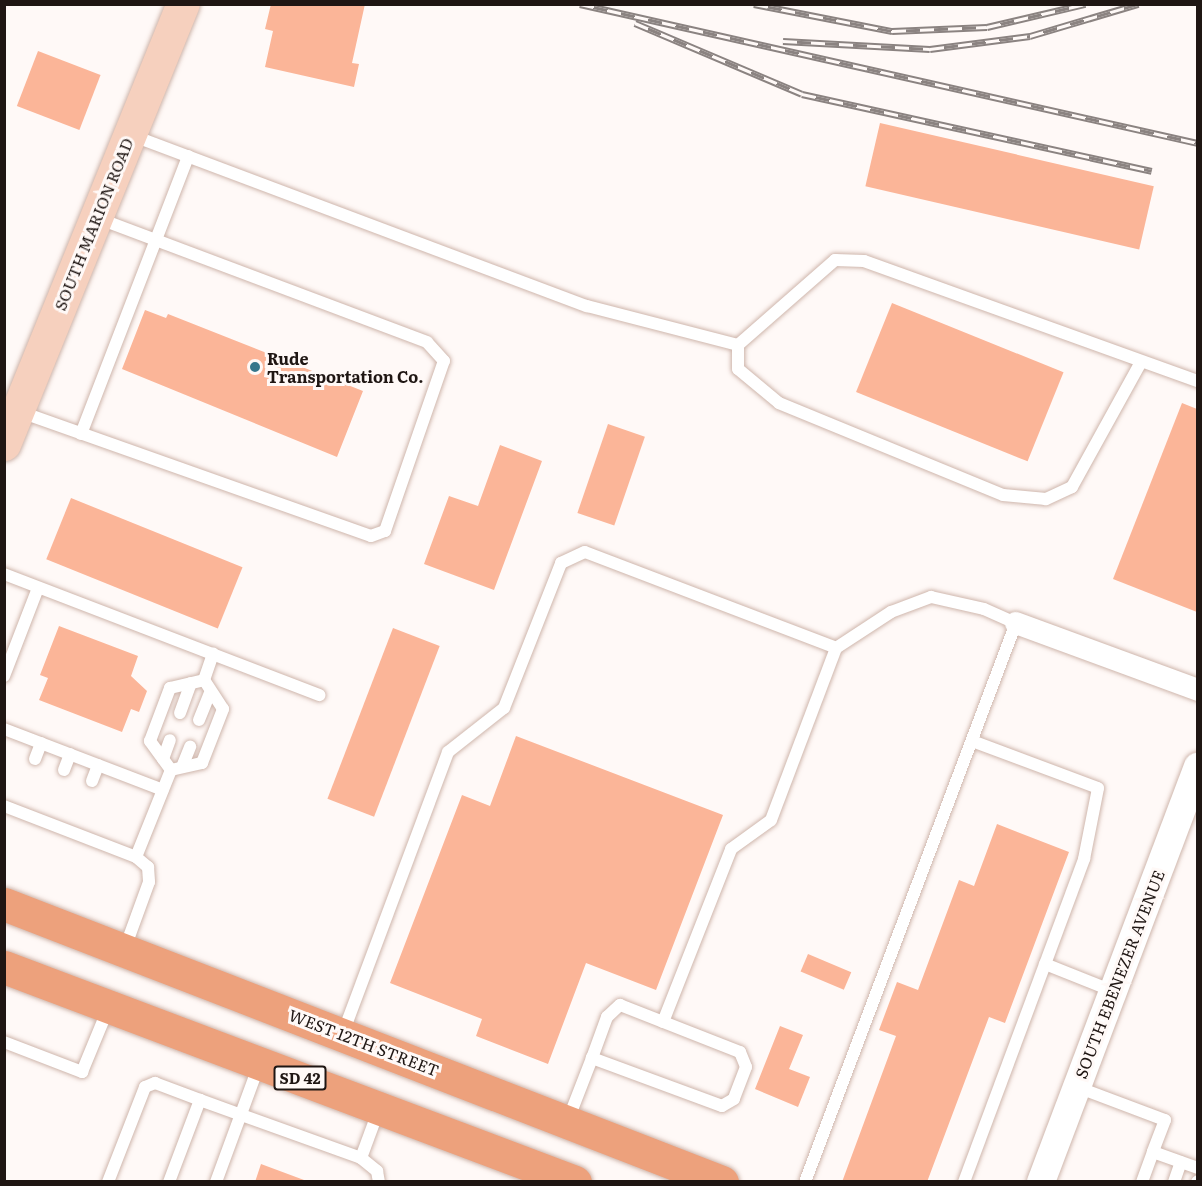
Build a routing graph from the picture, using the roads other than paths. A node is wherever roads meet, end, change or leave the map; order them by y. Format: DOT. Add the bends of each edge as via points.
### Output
graph roads {
  1 [pos="183,4"];
  2 [pos="129,135"];
  3 [pos="188,156"];
  4 [pos="96,218"];
  5 [pos="156,239"];
  6 [pos="738,345"];
  7 [pos="1141,362"];
  8 [pos="1197,381"];
  9 [pos="18,411"];
  10 [pos="81,434"];
  11 [pos="4,444"];
  12 [pos="4,574"];
  13 [pos="38,588"];
  14 [pos="1016,623"];
  15 [pos="836,648"];
  16 [pos="213,654"];
  17 [pos="4,676"];
  18 [pos="202,685"];
  19 [pos="1197,690"];
  20 [pos="320,695"];
  21 [pos="180,713"];
  22 [pos="200,720"];
  23 [pos="4,729"];
  24 [pos="170,740"];
  25 [pos="972,741"];
  26 [pos="41,743"];
  27 [pos="190,747"];
  28 [pos="70,754"];
  29 [pos="35,759"];
  30 [pos="163,759"];
  31 [pos="98,765"];
  32 [pos="1197,767"];
  33 [pos="176,768"];
  34 [pos="63,770"];
  35 [pos="92,781"];
  36 [pos="163,790"];
  37 [pos="13,807"];
  38 [pos="136,857"];
  39 [pos="4,893"];
  40 [pos="4,904"];
  41 [pos="125,949"];
  42 [pos="1045,964"];
  43 [pos="11,972"];
  44 [pos="1113,991"];
  45 [pos="108,1007"];
  46 [pos="663,1022"];
  47 [pos="343,1033"];
  48 [pos="4,1042"];
  49 [pos="591,1058"];
  50 [pos="260,1064"];
  51 [pos="1077,1087"];
  52 [pos="200,1100"];
  53 [pos="380,1108"];
  54 [pos="241,1114"];
  55 [pos="568,1121"];
  56 [pos="1153,1152"];
  57 [pos="361,1158"];
  58 [pos="1181,1162"];
  59 [pos="1197,1168"];
  60 [pos="108,1182"];
  61 [pos="169,1182"];
  62 [pos="216,1182"];
  63 [pos="379,1182"];
  64 [pos="575,1182"];
  65 [pos="722,1182"];
  66 [pos="805,1182"];
  67 [pos="964,1182"];
  68 [pos="1041,1182"];
  69 [pos="1142,1182"];
  70 [pos="1174,1182"];
  1 -- 2 [label="main road, SOUTH MARION ROAD"];
  2 -- 3 [label="lane"];
  2 -- 4 [label="main road, SOUTH MARION ROAD"];
  3 -- 5 [label="lane"];
  3 -- 6 [label="lane" via="586,306"];
  4 -- 5 [label="lane"];
  4 -- 9 [label="main road, SOUTH MARION ROAD"];
  5 -- 10 [label="lane"];
  5 -- 10 [label="lane" via="427,342 444,361 385,531 370,536"];
  6 -- 7 [label="lane" via="835,260 855,261"];
  6 -- 7 [label="lane" via="738,369 778,403 1003,495 1046,499 1072,487"];
  7 -- 8 [label="lane"];
  9 -- 10 [label="lane"];
  9 -- 11 [label="main road, SOUTH MARION ROAD"];
  12 -- 13 [label="lane"];
  13 -- 16 [label="lane"];
  13 -- 17 [label="lane"];
  14 -- 15 [label="lane" via="984,609 931,597 891,612"];
  14 -- 19 [label="street"];
  14 -- 25 [label="lane"];
  15 -- 46 [label="lane" via="771,819 731,849"];
  15 -- 47 [label="lane" via="585,552 561,563 504,708 448,752"];
  16 -- 18 [label="lane"];
  16 -- 20 [label="lane"];
  18 -- 21 [label="lane"];
  18 -- 22 [label="lane"];
  18 -- 30 [label="lane" via="170,688 150,741"];
  18 -- 33 [label="lane" via="224,709 202,763"];
  23 -- 26 [label="lane"];
  24 -- 30 [label="lane"];
  25 -- 42 [label="lane" via="1098,788 1084,859"];
  25 -- 66 [label="lane"];
  26 -- 28 [label="lane"];
  26 -- 29 [label="lane"];
  27 -- 33 [label="lane"];
  28 -- 31 [label="lane"];
  28 -- 34 [label="lane"];
  30 -- 33 [label="lane"];
  31 -- 35 [label="lane"];
  31 -- 36 [label="lane"];
  32 -- 44 [label="street, SOUTH EBENEZER AVENUE"];
  33 -- 36 [label="lane"];
  36 -- 38 [label="lane"];
  37 -- 38 [label="lane"];
  38 -- 41 [label="lane" via="148,867 149,882"];
  39 -- 41 [label="main road"];
  40 -- 41 [label="main road, WEST 12TH STREET"];
  41 -- 47 [label="main road, WEST 12TH STREET"];
  42 -- 44 [label="lane"];
  42 -- 67 [label="lane"];
  43 -- 45 [label="main road, SD 42"];
  44 -- 51 [label="street, SOUTH EBENEZER AVENUE"];
  45 -- 48 [label="lane" via="82,1072"];
  45 -- 50 [label="main road, SD 42"];
  46 -- 49 [label="lane" via="620,1005 607,1017"];
  46 -- 49 [label="lane" via="740,1052 746,1066 734,1099 722,1106"];
  47 -- 55 [label="main road, WEST 12TH STREET"];
  49 -- 55 [label="lane"];
  50 -- 53 [label="main road, SD 42"];
  50 -- 54 [label="lane"];
  51 -- 56 [label="lane" via="1165,1120"];
  51 -- 68 [label="street, SOUTH EBENEZER AVENUE"];
  52 -- 54 [label="lane"];
  52 -- 60 [label="lane" via="155,1083 145,1087"];
  52 -- 61 [label="lane"];
  53 -- 57 [label="lane"];
  53 -- 64 [label="main road, SD 42"];
  54 -- 57 [label="lane"];
  54 -- 62 [label="lane"];
  55 -- 65 [label="main road, WEST 12TH STREET"];
  56 -- 58 [label="lane"];
  56 -- 69 [label="lane"];
  57 -- 63 [label="lane" via="377,1171"];
  58 -- 59 [label="lane"];
  58 -- 70 [label="lane"];
}
